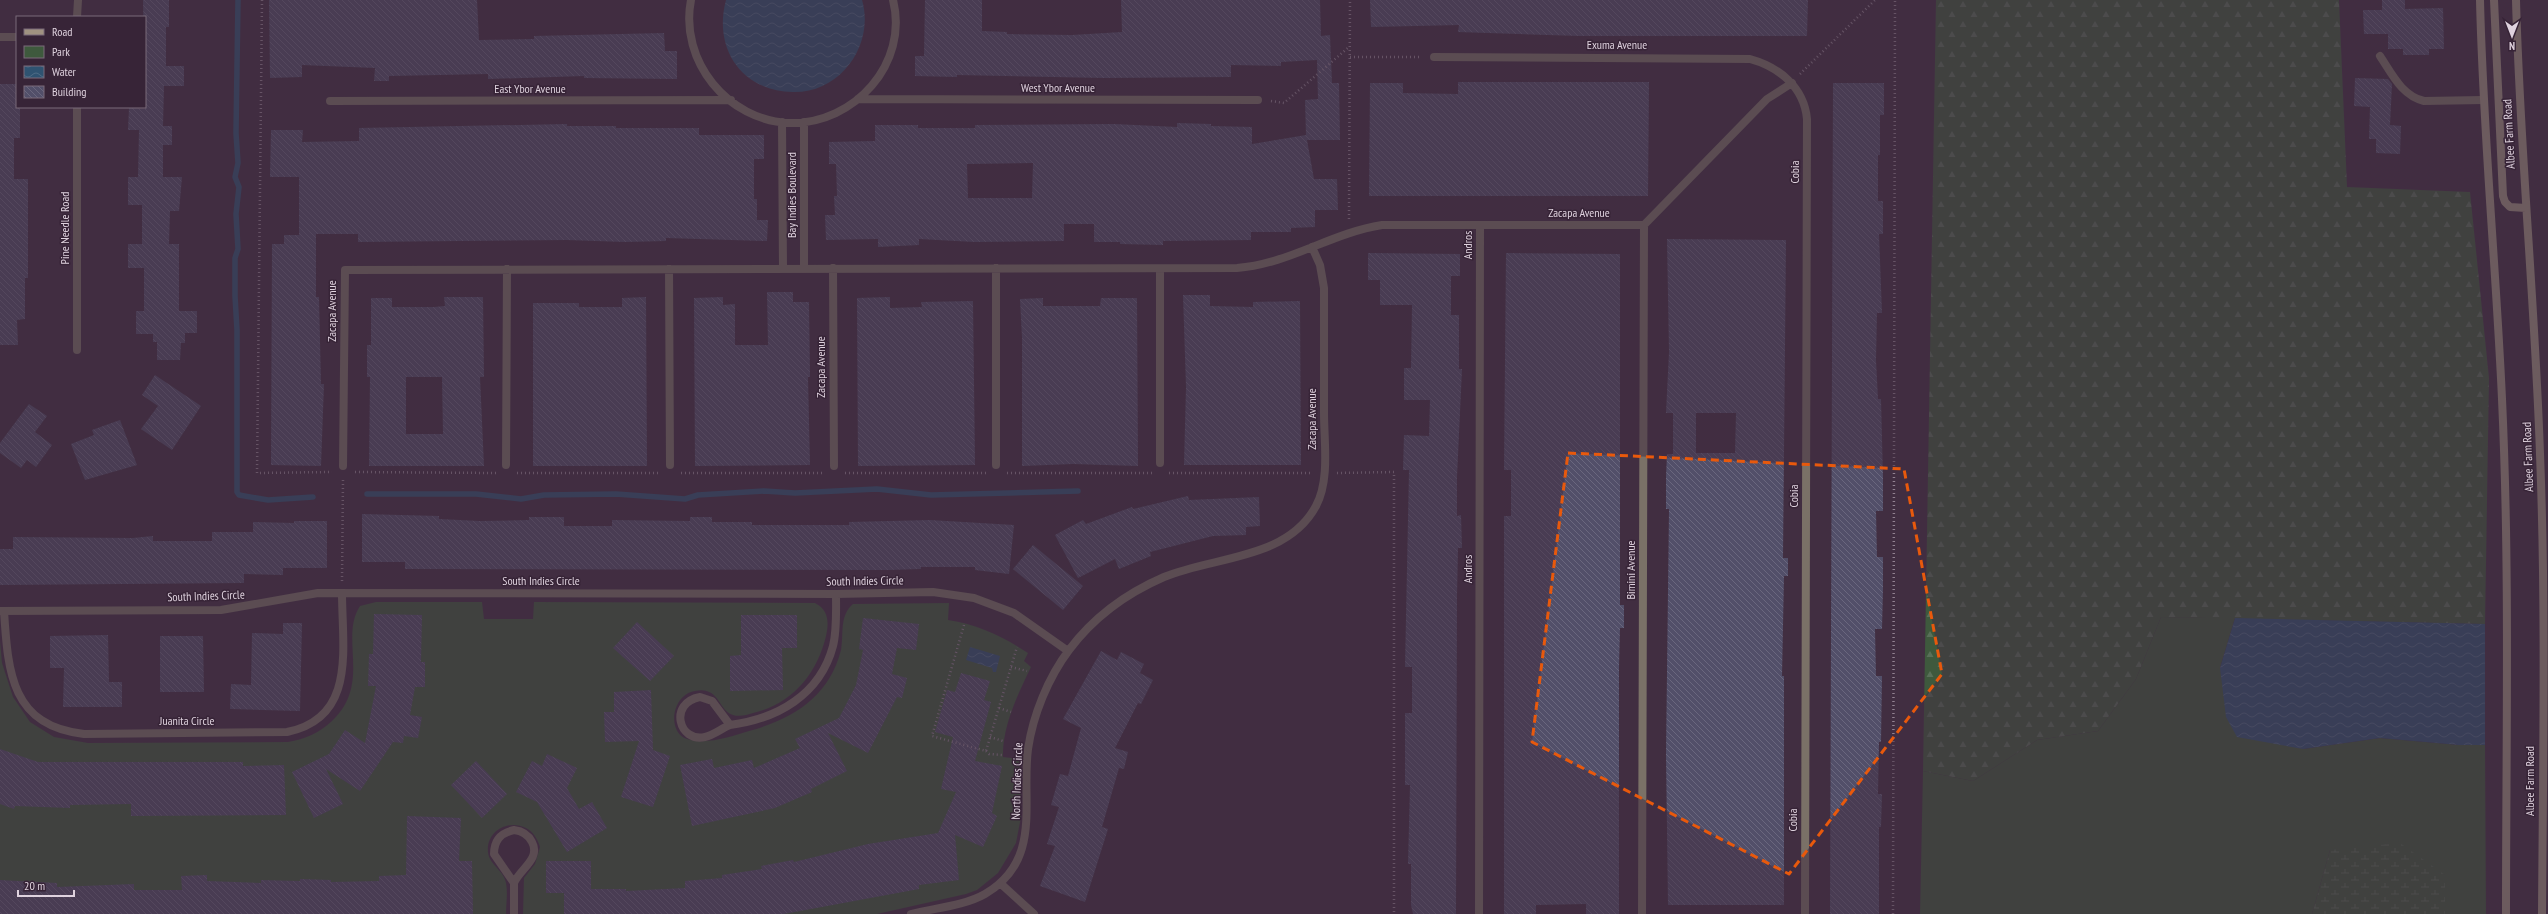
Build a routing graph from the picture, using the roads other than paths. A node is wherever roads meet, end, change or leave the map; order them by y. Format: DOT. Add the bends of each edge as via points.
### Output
graph roads {
  1 [pos="78,0"];
  2 [pos="691,0"];
  3 [pos="893,0"];
  4 [pos="2480,0"];
  5 [pos="2494,0"];
  6 [pos="2516,0"];
  7 [pos="77,16"];
  8 [pos="0,37"];
  9 [pos="16,37"];
  10 [pos="2380,56"];
  11 [pos="1434,57"];
  12 [pos="1792,83"];
  13 [pos="858,99"];
  14 [pos="731,100"];
  15 [pos="1258,100"];
  16 [pos="2483,100"];
  17 [pos="330,101"];
  18 [pos="77,108"];
  19 [pos="782,122"];
  20 [pos="804,122"];
  21 [pos="2526,208"];
  22 [pos="1480,225"];
  23 [pos="1644,225"];
  24 [pos="1312,247"];
  25 [pos="783,268"];
  26 [pos="804,268"];
  27 [pos="833,268"];
  28 [pos="996,268"];
  29 [pos="507,269"];
  30 [pos="669,269"];
  31 [pos="1160,269"];
  32 [pos="76,350"];
  33 [pos="1160,463"];
  34 [pos="670,465"];
  35 [pos="996,465"];
  36 [pos="506,466"];
  37 [pos="834,466"];
  38 [pos="343,469"];
  39 [pos="1324,473"];
  40 [pos="342,593"];
  41 [pos="836,594"];
  42 [pos="2,611"];
  43 [pos="1068,651"];
  44 [pos="730,725"];
  45 [pos="514,883"];
  46 [pos="1000,883"];
  47 [pos="514,914"];
  48 [pos="911,914"];
  49 [pos="1034,914"];
  50 [pos="1479,914"];
  51 [pos="1642,914"];
  52 [pos="1805,914"];
  53 [pos="2506,914"];
  54 [pos="2542,914"];
  1 -- 7 [label="street"];
  2 -- 14 [label="street" via="690,36 695,54 707,77"];
  3 -- 13 [label="street" via="897,27 892,55 882,74"];
  4 -- 16 [label="main road, Albee Farm Road"];
  5 -- 21 [label="main road" via="2503,196 2510,207"];
  6 -- 21 [label="main road, Albee Farm Road"];
  8 -- 9 [label="street"];
  10 -- 16 [label="street" via="2407,94 2415,99"];
  11 -- 12 [label="street, Exuma Avenue" via="1736,57 1764,62"];
  12 -- 23 [label="street" via="1767,99"];
  12 -- 52 [label="street, Cobia" via="1803,100 1807,119"];
  13 -- 15 [label="street, West Ybor Avenue"];
  13 -- 20 [label="street" via="833,114"];
  14 -- 17 [label="street, East Ybor Avenue"];
  14 -- 19 [label="street" via="747,111"];
  16 -- 53 [label="main road, Albee Farm Road" via="2502,391 2507,536"];
  18 -- 32 [label="street, Pine Needle Road"];
  19 -- 20 [label="street"];
  19 -- 25 [label="street, Bay Indies Boulevard"];
  20 -- 26 [label="street, Bay Indies Boulevard"];
  21 -- 54 [label="main road, Albee Farm Road" via="2536,354 2543,552"];
  22 -- 23 [label="street, Zacapa Avenue"];
  22 -- 24 [label="street, Zacapa Avenue" via="1401,224 1364,228"];
  22 -- 50 [label="street, Andros"];
  23 -- 51 [label="street, Bimini Avenue"];
  24 -- 31 [label="street, Zacapa Avenue" via="1284,259 1257,266"];
  24 -- 39 [label="street, Zacapa Avenue" via="1324,282"];
  25 -- 26 [label="street, Zacapa Avenue"];
  25 -- 30 [label="street, Zacapa Avenue"];
  26 -- 27 [label="street, Zacapa Avenue"];
  27 -- 28 [label="street, Zacapa Avenue"];
  27 -- 37 [label="street, Zacapa Avenue"];
  28 -- 31 [label="street, Zacapa Avenue"];
  28 -- 35 [label="street"];
  29 -- 30 [label="street, Zacapa Avenue"];
  29 -- 36 [label="street"];
  29 -- 38 [label="street, Zacapa Avenue" via="345,270"];
  30 -- 34 [label="street"];
  31 -- 33 [label="street"];
  39 -- 43 [label="street, North Indies Circle" via="1317,505 1289,536 1263,548 1165,577 1140,589 1096,621"];
  40 -- 41 [label="street, South Indies Circle"];
  40 -- 42 [label="street, South Indies Circle" via="298,595 252,606 221,610"];
  40 -- 42 [label="street, Juanita Circle" via="342,672 339,688 331,706 320,719 304,728 287,732 84,734 58,730 33,715 16,688"];
  41 -- 43 [label="street, South Indies Circle" via="933,592 974,598 1014,614"];
  41 -- 44 [label="street" via="833,645 822,672 808,691 792,705 771,716"];
  43 -- 46 [label="street, North Indies Circle" via="1048,688 1032,728 1027,769 1027,831 1016,861"];
  44 -- 44 [label="street" via="717,706 707,698 694,698 683,706 680,718 685,731 697,737 711,735"];
  45 -- 45 [label="street" via="518,874 531,862 534,850 526,834 514,830 501,835 494,847 497,861 510,874"];
  45 -- 47 [label="street"];
  46 -- 48 [label="street, North Indies Circle" via="973,899"];
  46 -- 49 [label="street"];
}
